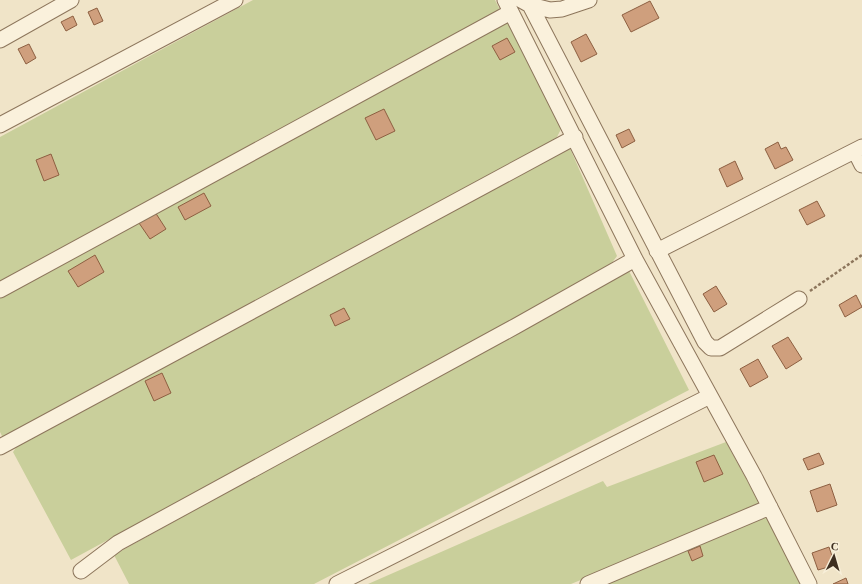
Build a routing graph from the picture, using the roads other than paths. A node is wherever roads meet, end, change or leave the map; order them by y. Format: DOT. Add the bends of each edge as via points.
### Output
graph roads {
  1 [pos="72,0"];
  2 [pos="235,0"];
  3 [pos="589,0"];
  4 [pos="526,3"];
  5 [pos="508,6"];
  6 [pos="0,40"];
  7 [pos="0,125"];
  8 [pos="575,137"];
  9 [pos="858,149"];
  10 [pos="862,165"];
  11 [pos="656,251"];
  12 [pos="635,259"];
  13 [pos="0,290"];
  14 [pos="799,299"];
  15 [pos="710,396"];
  16 [pos="0,447"];
  17 [pos="770,507"];
  18 [pos="81,571"];
  19 [pos="337,584"];
  20 [pos="588,584"];
  21 [pos="809,584"];
  1 -- 6 [label="street"];
  2 -- 7 [label="street"];
  3 -- 4 [label="street" via="562,9 550,10"];
  4 -- 11 [label="street"];
  5 -- 8 [label="street"];
  5 -- 13 [label="street"];
  8 -- 12 [label="street"];
  8 -- 16 [label="street"];
  9 -- 10 [label="street"];
  9 -- 11 [label="street"];
  11 -- 14 [label="street" via="705,342 711,348 720,348"];
  12 -- 15 [label="street"];
  12 -- 18 [label="street" via="118,543"];
  15 -- 17 [label="street"];
  15 -- 19 [label="street"];
  17 -- 20 [label="street"];
  17 -- 21 [label="street"];
}
